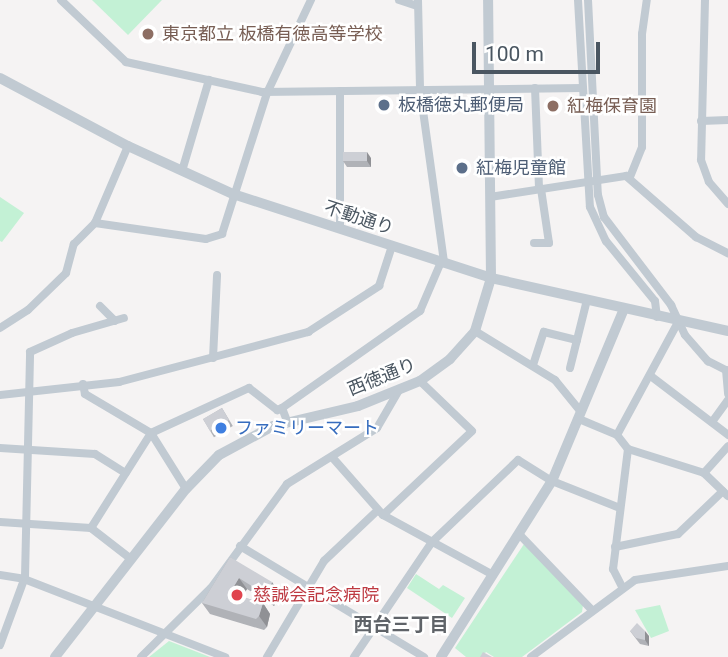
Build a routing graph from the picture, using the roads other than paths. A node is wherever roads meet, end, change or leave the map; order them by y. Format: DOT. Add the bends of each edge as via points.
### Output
graph roads {
  1 [pos="61,0"];
  2 [pos="311,0"];
  3 [pos="400,0"];
  4 [pos="488,0"];
  5 [pos="578,0"];
  6 [pos="588,0"];
  7 [pos="647,0"];
  8 [pos="705,0"];
  9 [pos="418,3"];
  10 [pos="0,78"];
  11 [pos="209,80"];
  12 [pos="534,88"];
  13 [pos="582,88"];
  14 [pos="420,89"];
  15 [pos="489,89"];
  16 [pos="340,91"];
  17 [pos="267,93"];
  18 [pos="728,120"];
  19 [pos="701,121"];
  20 [pos="128,146"];
  21 [pos="182,171"];
  22 [pos="630,177"];
  23 [pos="597,180"];
  24 [pos="586,181"];
  25 [pos="540,189"];
  26 [pos="233,194"];
  27 [pos="490,197"];
  28 [pos="728,204"];
  29 [pos="95,223"];
  30 [pos="340,229"];
  31 [pos="534,243"];
  32 [pos="392,246"];
  33 [pos="728,253"];
  34 [pos="443,262"];
  35 [pos="217,275"];
  36 [pos="491,278"];
  37 [pos="587,300"];
  38 [pos="100,306"];
  39 [pos="624,309"];
  40 [pos="657,317"];
  41 [pos="678,321"];
  42 [pos="0,328"];
  43 [pos="475,331"];
  44 [pos="728,331"];
  45 [pos="577,340"];
  46 [pos="213,358"];
  47 [pos="533,365"];
  48 [pos="570,368"];
  49 [pos="727,371"];
  50 [pos="652,377"];
  51 [pos="420,381"];
  52 [pos="83,384"];
  53 [pos="29,390"];
  54 [pos="399,390"];
  55 [pos="728,394"];
  56 [pos="0,395"];
  57 [pos="728,400"];
  58 [pos="282,408"];
  59 [pos="580,415"];
  60 [pos="287,421"];
  61 [pos="712,422"];
  62 [pos="151,433"];
  63 [pos="617,435"];
  64 [pos="728,435"];
  65 [pos="728,446"];
  66 [pos="0,448"];
  67 [pos="628,449"];
  68 [pos="29,450"];
  69 [pos="331,457"];
  70 [pos="704,473"];
  71 [pos="125,474"];
  72 [pos="552,481"];
  73 [pos="186,489"];
  74 [pos="726,494"];
  75 [pos="620,508"];
  76 [pos="381,512"];
  77 [pos="0,522"];
  78 [pos="27,527"];
  79 [pos="91,528"];
  80 [pos="519,534"];
  81 [pos="432,542"];
  82 [pos="240,546"];
  83 [pos="615,547"];
  84 [pos="131,559"];
  85 [pos="728,566"];
  86 [pos="0,575"];
  87 [pos="493,575"];
  88 [pos="24,579"];
  89 [pos="308,586"];
  90 [pos="622,587"];
  91 [pos="94,607"];
  92 [pos="592,610"];
  93 [pos="374,626"];
  94 [pos="165,634"];
  95 [pos="0,645"];
  96 [pos="55,657"];
  97 [pos="141,657"];
  98 [pos="225,657"];
  99 [pos="267,657"];
  100 [pos="354,657"];
  101 [pos="424,657"];
  102 [pos="441,657"];
  103 [pos="531,657"];
  1 -- 11 [label="street" via="127,62"];
  2 -- 17 [label="street"];
  3 -- 9 [label="street"];
  4 -- 15 [label="street, 西徳通り"];
  5 -- 13 [label="street"];
  6 -- 23 [label="street"];
  7 -- 22 [label="street" via="642,33 642,147"];
  8 -- 19 [label="street"];
  9 -- 14 [label="street"];
  10 -- 20 [label="street, 不動通り"];
  11 -- 17 [label="street"];
  11 -- 21 [label="street"];
  12 -- 13 [label="street"];
  12 -- 15 [label="street"];
  12 -- 25 [label="street"];
  13 -- 24 [label="street"];
  14 -- 15 [label="street"];
  14 -- 16 [label="street"];
  14 -- 34 [label="street"];
  15 -- 27 [label="street, 西徳通り"];
  16 -- 17 [label="street"];
  16 -- 30 [label="street"];
  17 -- 26 [label="street"];
  18 -- 19 [label="street"];
  19 -- 28 [label="street" via="704,171"];
  20 -- 21 [label="street, 不動通り"];
  20 -- 29 [label="street"];
  21 -- 26 [label="street, 不動通り"];
  22 -- 23 [label="street"];
  22 -- 33 [label="street" via="696,237"];
  23 -- 24 [label="street"];
  23 -- 41 [label="street" via="609,226 671,305"];
  24 -- 25 [label="street"];
  24 -- 40 [label="street" via="599,230 655,301"];
  25 -- 27 [label="street"];
  25 -- 31 [label="street" via="549,243"];
  26 -- 29 [label="street" via="222,234 216,237"];
  26 -- 30 [label="street, 不動通り"];
  27 -- 36 [label="street, 西徳通り"];
  29 -- 42 [label="street" via="74,244 66,272 28,310"];
  30 -- 32 [label="street, 不動通り"];
  32 -- 34 [label="street, 不動通り"];
  32 -- 46 [label="street" via="379,286 317,327"];
  34 -- 36 [label="street, 不動通り"];
  34 -- 58 [label="street" via="420,311"];
  35 -- 46 [label="street"];
  36 -- 37 [label="street, 不動通り"];
  36 -- 43 [label="street, 西徳通り"];
  37 -- 39 [label="street, 不動通り"];
  37 -- 45 [label="street"];
  38 -- 53 [label="street" via="119,319 34,347 29,356"];
  39 -- 40 [label="street, 不動通り"];
  39 -- 59 [label="street"];
  40 -- 41 [label="street, 不動通り"];
  41 -- 44 [label="street, 不動通り"];
  41 -- 49 [label="street" via="701,354"];
  41 -- 50 [label="street"];
  43 -- 47 [label="street"];
  43 -- 51 [label="street, 西徳通り" via="450,359"];
  45 -- 47 [label="street" via="544,332"];
  45 -- 48 [label="street"];
  46 -- 52 [label="street" via="119,382"];
  47 -- 59 [label="street" via="555,380"];
  49 -- 55 [label="street"];
  50 -- 61 [label="street"];
  50 -- 63 [label="street"];
  51 -- 54 [label="street, 西徳通り"];
  51 -- 76 [label="street" via="472,431"];
  52 -- 53 [label="street"];
  52 -- 62 [label="street" via="85,394"];
  53 -- 56 [label="street"];
  53 -- 68 [label="street"];
  54 -- 60 [label="street, 西徳通り" via="358,406"];
  54 -- 69 [label="street" via="377,428"];
  57 -- 61 [label="street"];
  58 -- 60 [label="street"];
  58 -- 62 [label="street" via="277,410 249,388"];
  59 -- 63 [label="street"];
  59 -- 72 [label="street"];
  60 -- 73 [label="street, 西徳通り" via="232,446"];
  61 -- 64 [label="street"];
  62 -- 71 [label="street"];
  62 -- 73 [label="street"];
  63 -- 67 [label="street"];
  65 -- 70 [label="street"];
  66 -- 68 [label="street"];
  67 -- 70 [label="street"];
  67 -- 75 [label="street"];
  68 -- 71 [label="street" via="95,454"];
  68 -- 78 [label="street"];
  69 -- 76 [label="street"];
  69 -- 82 [label="street" via="287,484"];
  70 -- 74 [label="street"];
  71 -- 79 [label="street"];
  72 -- 75 [label="street"];
  72 -- 80 [label="street"];
  72 -- 81 [label="street" via="518,460"];
  73 -- 84 [label="street, 西徳通り"];
  74 -- 83 [label="street" via="678,534"];
  75 -- 83 [label="street"];
  76 -- 81 [label="street"];
  76 -- 89 [label="street" via="330,553"];
  77 -- 78 [label="street"];
  78 -- 79 [label="street"];
  78 -- 88 [label="street"];
  79 -- 84 [label="street"];
  80 -- 87 [label="street"];
  80 -- 92 [label="street"];
  81 -- 87 [label="street"];
  81 -- 93 [label="street"];
  82 -- 89 [label="street"];
  82 -- 94 [label="street" via="211,588"];
  83 -- 90 [label="street" via="612,569"];
  84 -- 91 [label="street, 西徳通り"];
  85 -- 90 [label="street" via="668,573"];
  86 -- 88 [label="street"];
  87 -- 102 [label="street"];
  88 -- 91 [label="street"];
  88 -- 95 [label="street"];
  89 -- 93 [label="street"];
  89 -- 99 [label="street"];
  90 -- 92 [label="street"];
  91 -- 94 [label="street"];
  91 -- 96 [label="street, 西徳通り"];
  92 -- 103 [label="street"];
  93 -- 100 [label="street"];
  93 -- 101 [label="street"];
  94 -- 97 [label="street"];
  94 -- 98 [label="street"];
}
